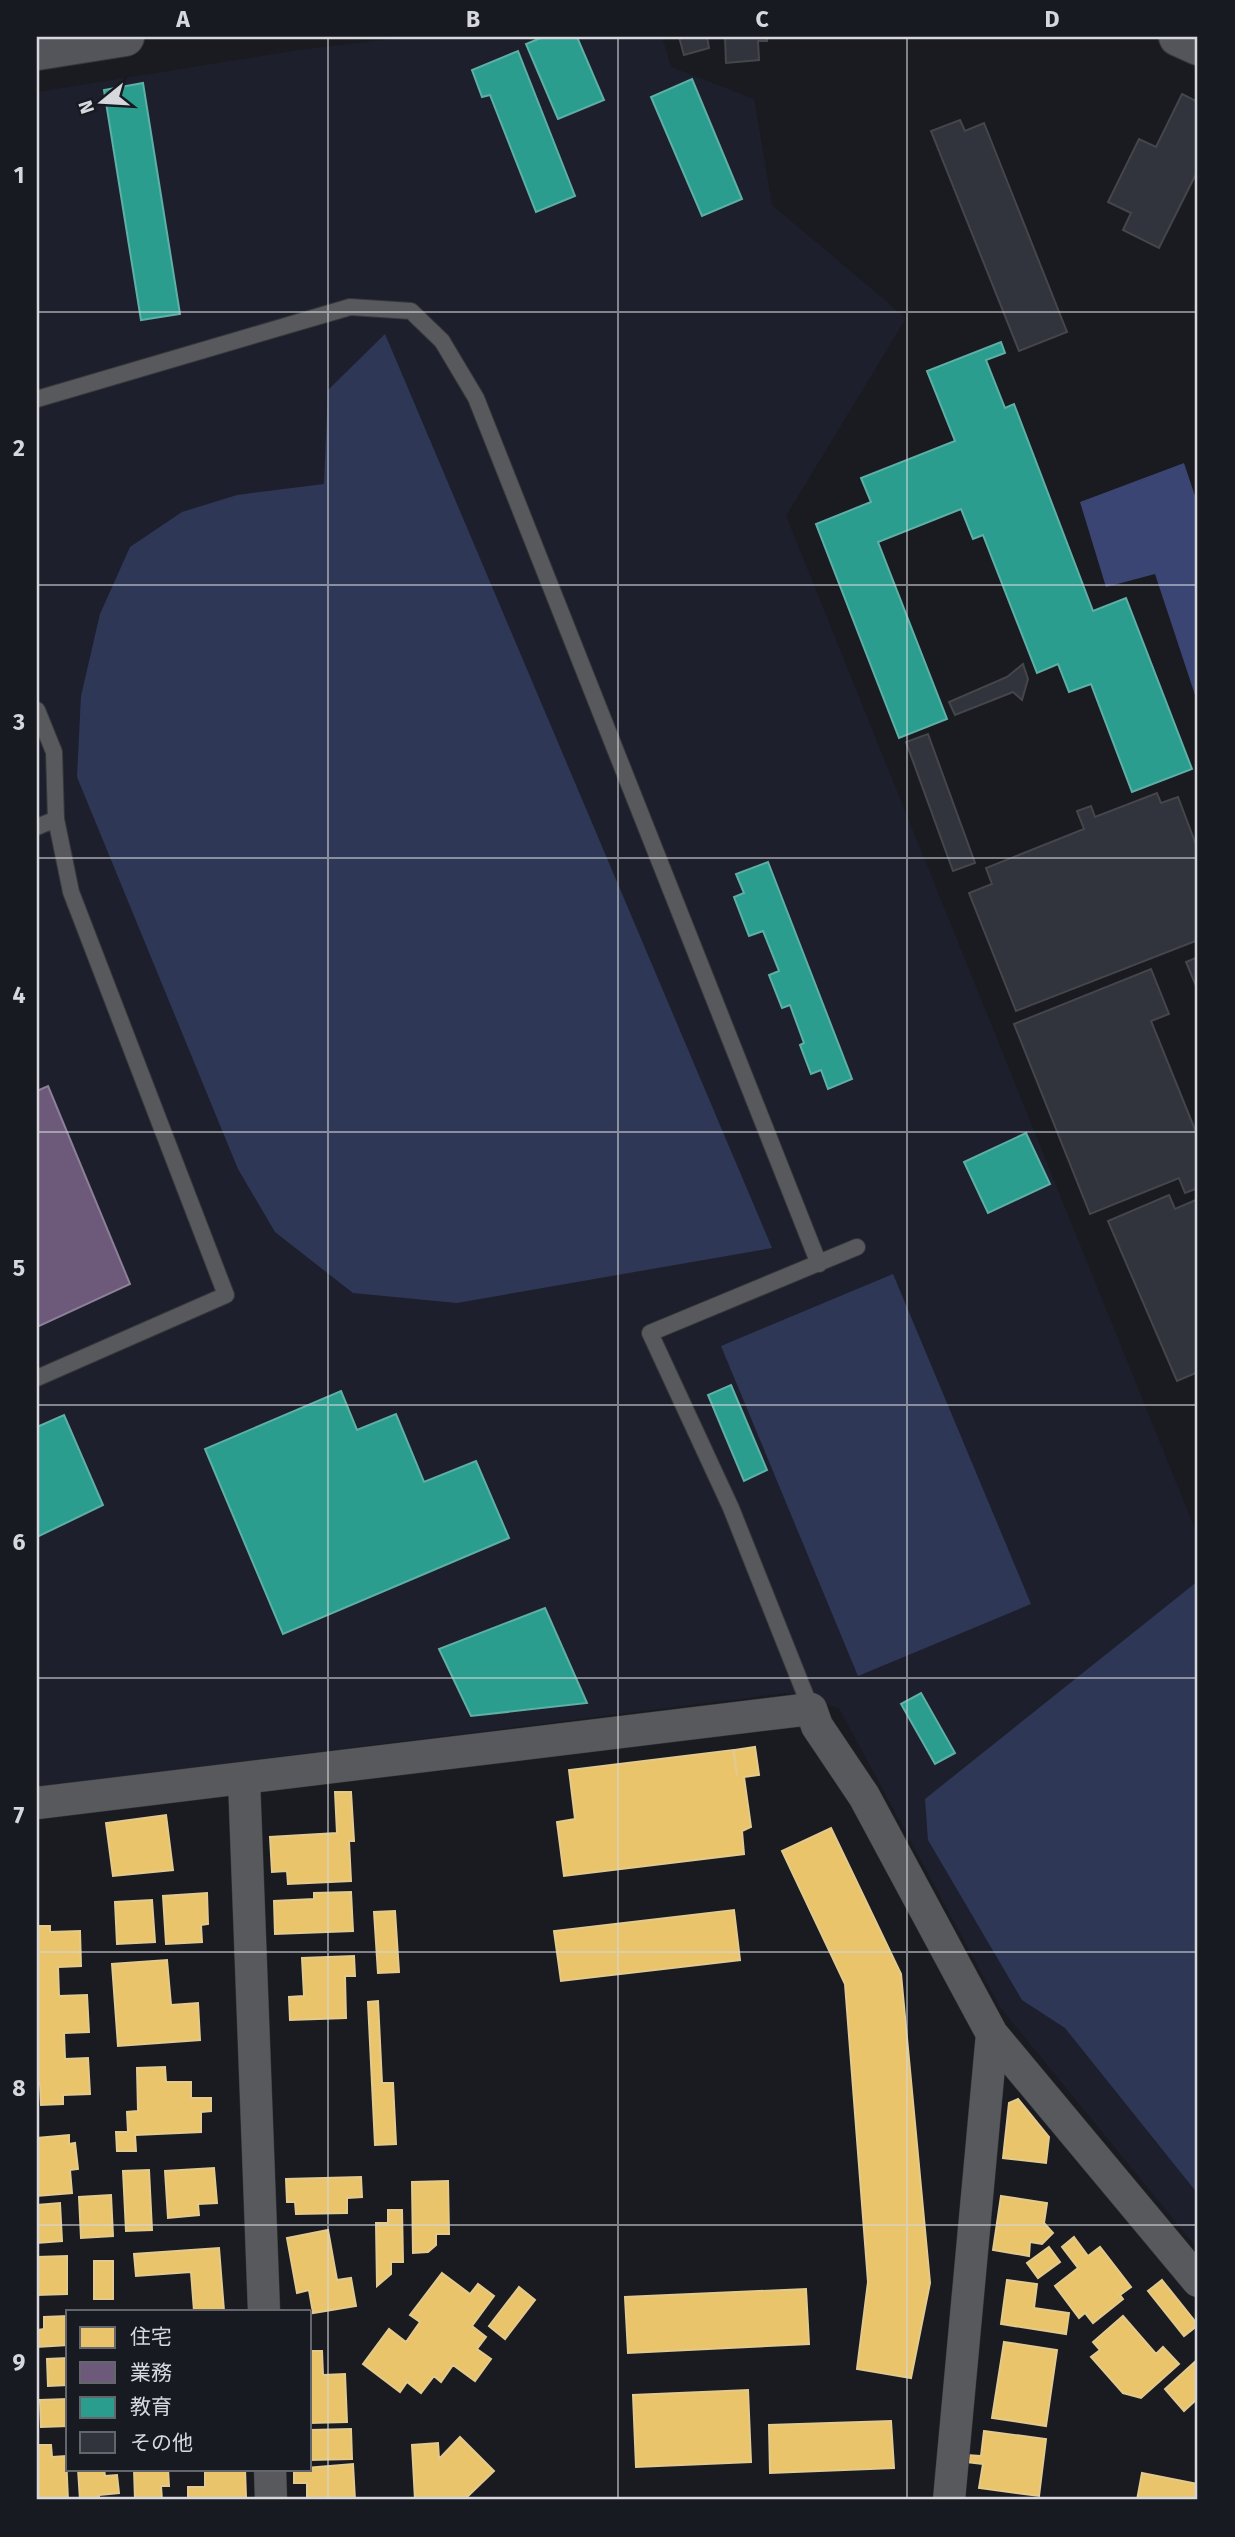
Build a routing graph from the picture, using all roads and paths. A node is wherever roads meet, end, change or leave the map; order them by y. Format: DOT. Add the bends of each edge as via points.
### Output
graph roads {
  1 [pos="125,37"];
  2 [pos="37,51"];
  3 [pos="37,399"];
  4 [pos="37,710"];
  5 [pos="56,819"];
  6 [pos="37,827"];
  7 [pos="857,1247"];
  8 [pos="819,1264"];
  9 [pos="37,1378"];
  10 [pos="811,1709"];
  11 [pos="244,1779"];
  12 [pos="37,1803"];
  13 [pos="992,2034"];
  14 [pos="1198,2281"];
  15 [pos="264,2310"];
  16 [pos="270,2470"];
  17 [pos="271,2500"];
  18 [pos="949,2500"];
  1 -- 2 [label="street"];
  3 -- 8 [label="lane" via="350,307 411,311 442,341 477,398"];
  4 -- 5 [label="lane" via="54,752"];
  5 -- 6 [label="lane"];
  5 -- 9 [label="lane" via="71,892 226,1295"];
  7 -- 8 [label="lane"];
  8 -- 10 [label="lane" via="650,1333 731,1508"];
  10 -- 11 [label="street"];
  10 -- 13 [label="street" via="817,1726 864,1796"];
  11 -- 12 [label="street"];
  11 -- 15 [label="street"];
  13 -- 14 [label="street"];
  13 -- 18 [label="street"];
  16 -- 17 [label="street"];
}
